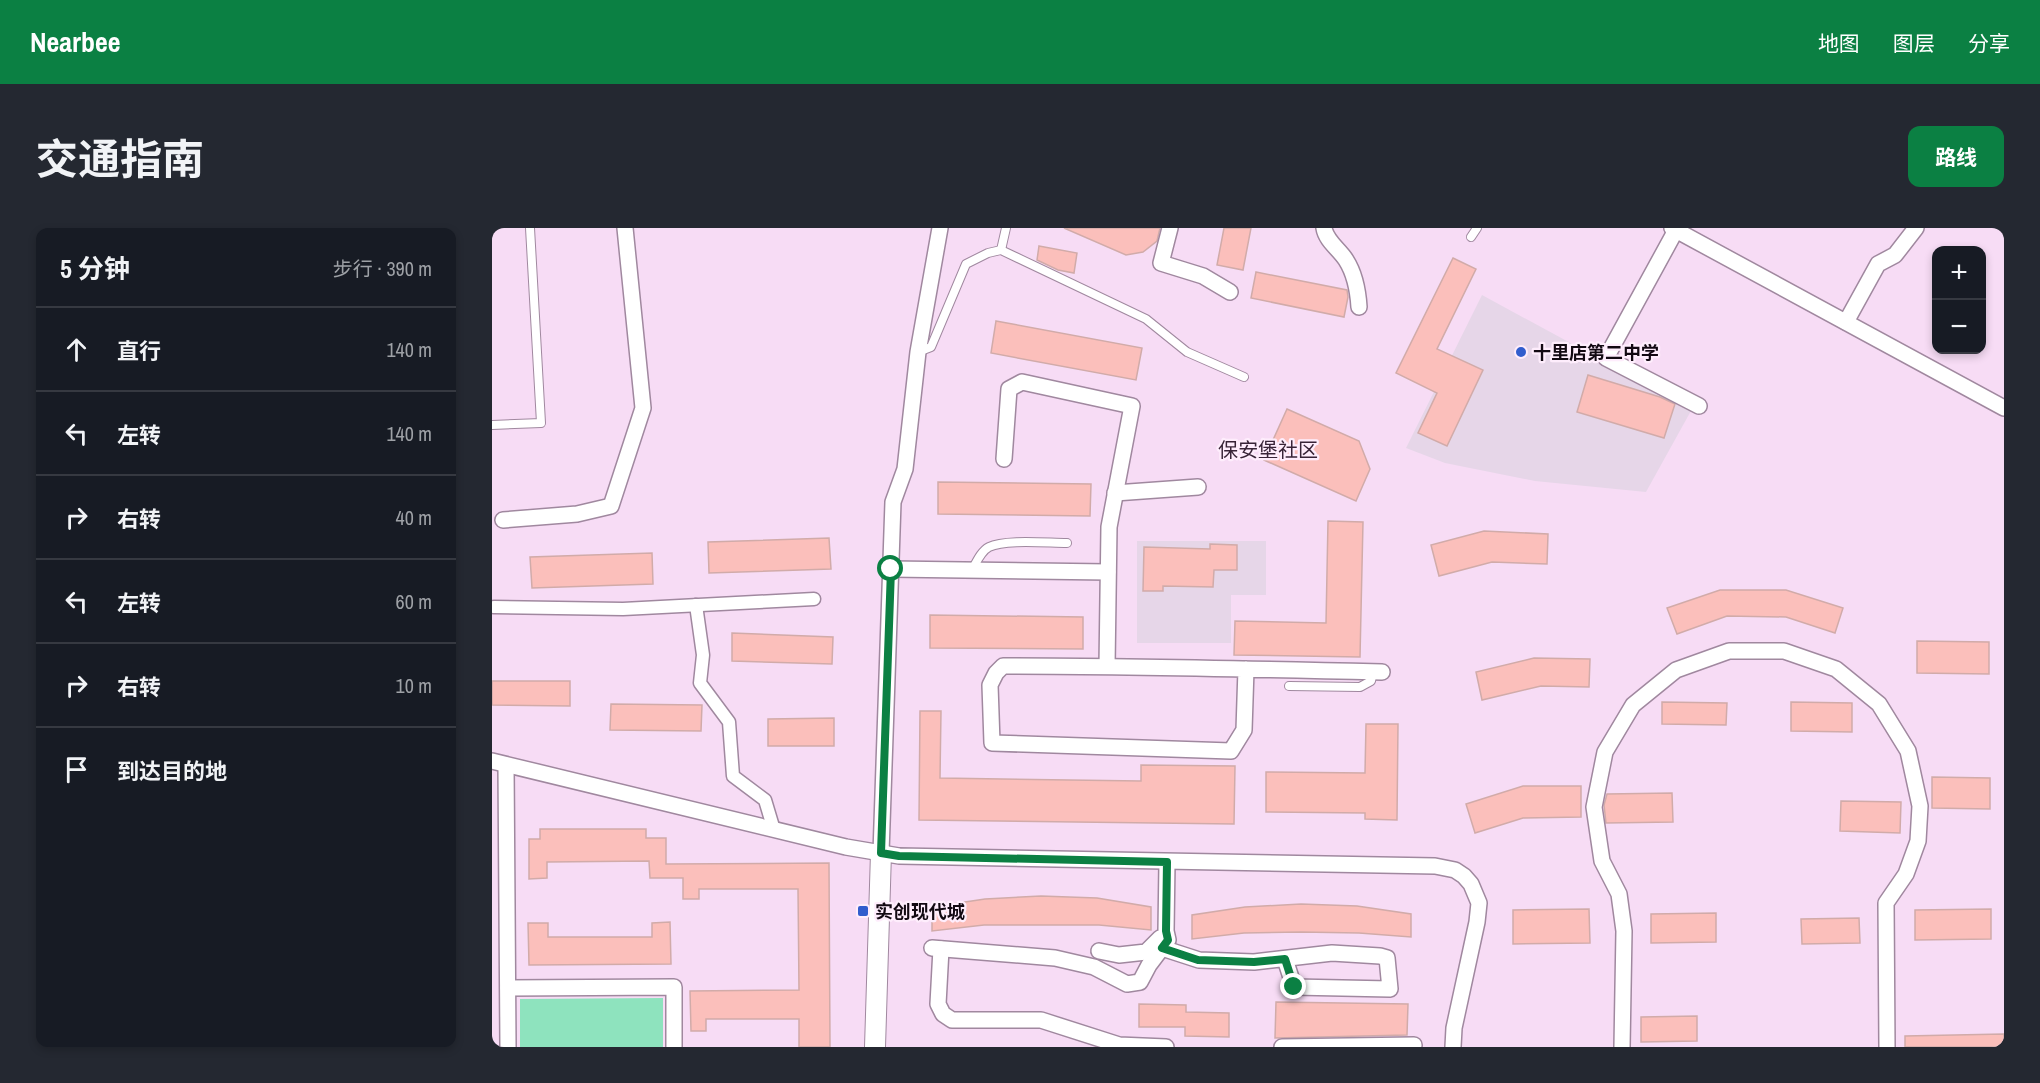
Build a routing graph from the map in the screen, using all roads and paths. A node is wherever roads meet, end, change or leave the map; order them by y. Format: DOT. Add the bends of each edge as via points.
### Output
graph roads {
  1 [pos="530,228"];
  2 [pos="625,228"];
  3 [pos="940,228"];
  4 [pos="1006,228"];
  5 [pos="1170,228"];
  6 [pos="1324,228"];
  7 [pos="1477,228"];
  8 [pos="1916,228"];
  9 [pos="1674,229"];
  10 [pos="1471,237"];
  11 [pos="1001,250"];
  12 [pos="1230,292"];
  13 [pos="1359,307"];
  14 [pos="1845,322"];
  15 [pos="918,352"];
  16 [pos="1244,376"];
  17 [pos="1699,406"];
  18 [pos="2004,408"];
  19 [pos="492,424"];
  20 [pos="1004,459"];
  21 [pos="1198,487"];
  22 [pos="1115,493"];
  23 [pos="503,520"];
  24 [pos="1066,543"];
  25 [pos="891,569"];
  26 [pos="972,570"];
  27 [pos="1108,572"];
  28 [pos="814,599"];
  29 [pos="696,604"];
  30 [pos="494,607"];
  31 [pos="1107,666"];
  32 [pos="1246,669"];
  33 [pos="1378,672"];
  34 [pos="1289,686"];
  35 [pos="499,763"];
  36 [pos="774,830"];
  37 [pos="881,853"];
  38 [pos="1167,862"];
  39 [pos="1166,931"];
  40 [pos="1162,948"];
  41 [pos="1099,951"];
  42 [pos="1285,959"];
  43 [pos="508,988"];
  44 [pos="1082,1041"];
  45 [pos="1414,1045"];
  46 [pos="508,1047"];
  47 [pos="674,1047"];
  48 [pos="875,1047"];
  49 [pos="1166,1047"];
  50 [pos="1282,1047"];
  51 [pos="1453,1047"];
  52 [pos="1622,1047"];
  53 [pos="1887,1047"];
  1 -- 19 [label="lane" via="541,423"];
  2 -- 23 [label="street" via="643,408 611,506 577,514"];
  3 -- 15 [label="street"];
  4 -- 11 [label="lane"];
  5 -- 12 [label="street" via="1161,263 1203,276"];
  6 -- 13 [label="street" via="1347,261 1357,286"];
  7 -- 10 [label="lane"];
  8 -- 14 [label="street" via="1895,255 1878,264"];
  9 -- 14 [label="street"];
  9 -- 17 [label="street" via="1606,358"];
  11 -- 15 [label="lane" via="966,264 931,347"];
  11 -- 16 [label="lane" via="1146,319 1187,352"];
  14 -- 18 [label="street"];
  15 -- 25 [label="street" via="905,469 893,502"];
  20 -- 22 [label="street" via="1009,389 1022,382 1131,406"];
  21 -- 22 [label="street"];
  22 -- 27 [label="street"];
  24 -- 26 [label="lane" via="1005,543 989,547"];
  25 -- 26 [label="street"];
  25 -- 37 [label="street"];
  26 -- 27 [label="street"];
  27 -- 31 [label="street"];
  28 -- 29 [label="street"];
  29 -- 30 [label="street" via="623,609"];
  29 -- 36 [label="street" via="703,655 700,683 729,722 733,776 765,800"];
  31 -- 32 [label="street"];
  31 -- 32 [label="street" via="1004,666 990,685 992,744 1231,751 1244,730"];
  32 -- 33 [label="street"];
  33 -- 34 [label="lane" via="1360,687"];
  35 -- 36 [label="street"];
  35 -- 43 [label="street"];
  36 -- 37 [label="street"];
  37 -- 38 [label="street"];
  37 -- 48 [label="street"];
  38 -- 39 [label="street"];
  38 -- 51 [label="street" via="1435,866 1455,870 1471,884 1479,903"];
  39 -- 40 [label="street" via="1168,940"];
  39 -- 41 [label="street" via="1146,952 1119,955"];
  40 -- 42 [label="street" via="1198,960"];
  40 -- 44 [label="street" via="1140,982 1127,984 1094,967 1054,958 936,948 938,1004 952,1020 1041,1020"];
  42 -- 42 [label="street" via="1332,953 1387,958 1389,989 1294,987"];
  43 -- 46 [label="street"];
  43 -- 47 [label="street" via="674,987"];
  44 -- 49 [label="street"];
  45 -- 50 [label="street"];
  52 -- 53 [label="street" via="1624,931 1619,894 1602,861 1594,807 1605,752 1634,705 1676,670 1728,651 1784,651 1836,669 1880,704 1908,752 1920,806 1918,841 1906,874 1886,903"];
}
